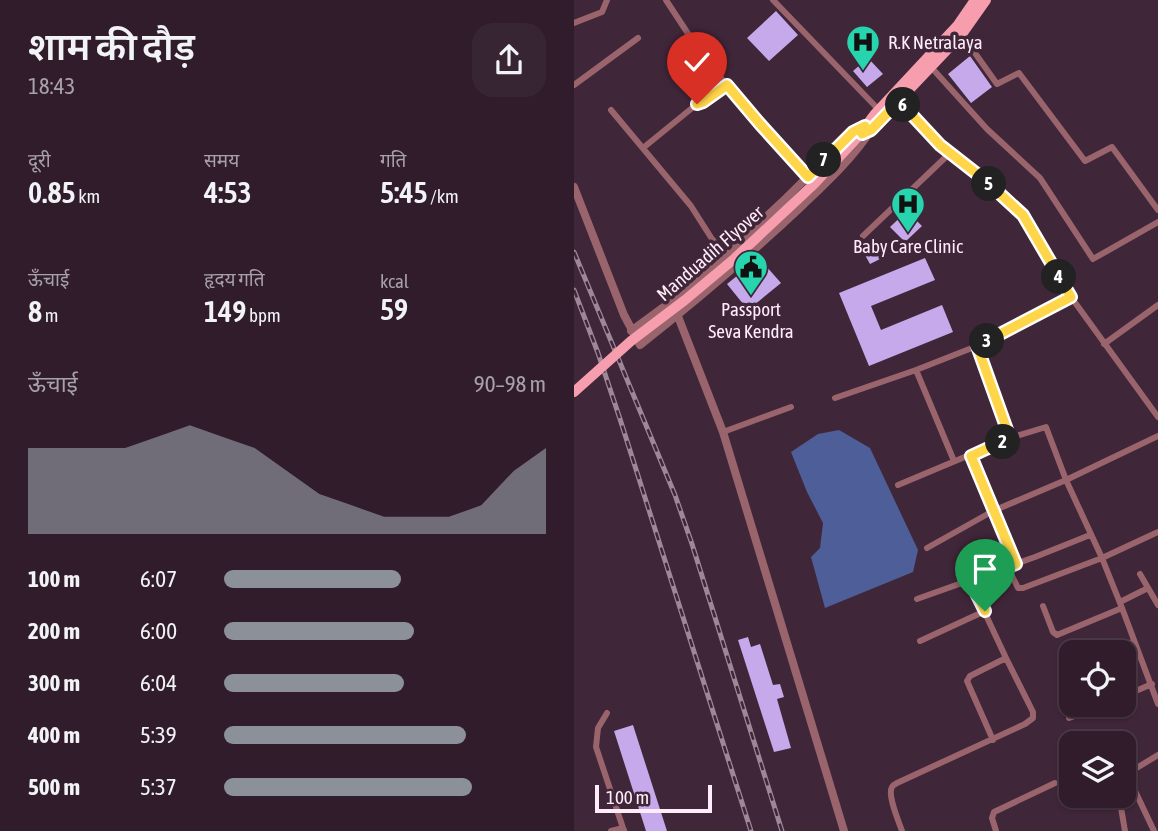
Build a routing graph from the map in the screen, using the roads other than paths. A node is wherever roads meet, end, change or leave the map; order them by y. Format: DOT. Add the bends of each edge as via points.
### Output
graph roads {
  1 [pos="607,0"];
  2 [pos="666,0"];
  3 [pos="773,0"];
  4 [pos="975,0"];
  5 [pos="986,0"];
  6 [pos="574,23"];
  7 [pos="959,30"];
  8 [pos="638,38"];
  9 [pos="931,67"];
  10 [pos="574,85"];
  11 [pos="727,85"];
  12 [pos="899,101"];
  13 [pos="611,110"];
  14 [pos="879,110"];
  15 [pos="866,130"];
  16 [pos="643,148"];
  17 [pos="950,153"];
  18 [pos="808,177"];
  19 [pos="574,187"];
  20 [pos="1158,210"];
  21 [pos="1158,222"];
  22 [pos="863,236"];
  23 [pos="726,256"];
  24 [pos="1071,297"];
  25 [pos="672,301"];
  26 [pos="1158,305"];
  27 [pos="678,314"];
  28 [pos="631,331"];
  29 [pos="1104,344"];
  30 [pos="977,346"];
  31 [pos="916,370"];
  32 [pos="574,391"];
  33 [pos="835,398"];
  34 [pos="791,407"];
  35 [pos="1158,417"];
  36 [pos="723,432"];
  37 [pos="1158,436"];
  38 [pos="1010,438"];
  39 [pos="971,456"];
  40 [pos="954,461"];
  41 [pos="1066,480"];
  42 [pos="898,485"];
  43 [pos="993,511"];
  44 [pos="1158,532"];
  45 [pos="1090,534"];
  46 [pos="927,548"];
  47 [pos="1102,558"];
  48 [pos="1016,564"];
  49 [pos="1007,566"];
  50 [pos="1140,574"];
  51 [pos="970,581"];
  52 [pos="1148,588"];
  53 [pos="917,599"];
  54 [pos="1121,605"];
  55 [pos="1158,605"];
  56 [pos="1043,606"];
  57 [pos="985,611"];
  58 [pos="1134,640"];
  59 [pos="920,641"];
  60 [pos="1136,645"];
  61 [pos="1006,658"];
  62 [pos="1155,688"];
  63 [pos="1136,693"];
  64 [pos="1158,704"];
  65 [pos="607,713"];
  66 [pos="993,740"];
  67 [pos="1158,755"];
  68 [pos="1136,768"];
  69 [pos="1055,783"];
  70 [pos="1136,795"];
  71 [pos="1121,808"];
  72 [pos="624,829"];
  73 [pos="1155,829"];
  74 [pos="611,831"];
  75 [pos="844,831"];
  76 [pos="902,831"];
  77 [pos="996,831"];
  78 [pos="1125,831"];
  1 -- 6 [label="street" via="602,12"];
  2 -- 11 [label="street"];
  3 -- 14 [label="street"];
  4 -- 7 [label="main road"];
  5 -- 7 [label="main road"];
  7 -- 9 [label="main road"];
  7 -- 14 [label="main road"];
  7 -- 20 [label="street" via="997,84 1019,73 1085,161 1112,147"];
  8 -- 10 [label="street"];
  9 -- 12 [label="main road"];
  9 -- 21 [label="street" via="1040,178 1093,259"];
  11 -- 16 [label="street"];
  11 -- 18 [label="street"];
  12 -- 15 [label="main road"];
  12 -- 17 [label="street"];
  13 -- 16 [label="street"];
  14 -- 15 [label="main road"];
  15 -- 18 [label="street" via="853,132"];
  15 -- 27 [label="street" via="855,152 797,210"];
  15 -- 32 [label="main road, Manduadih Flyover, bridge" via="734,259"];
  16 -- 23 [label="street"];
  17 -- 22 [label="street"];
  17 -- 24 [label="street" via="1023,215"];
  18 -- 23 [label="street"];
  19 -- 28 [label="street"];
  23 -- 25 [label="street"];
  24 -- 29 [label="street"];
  24 -- 30 [label="street"];
  25 -- 27 [label="street"];
  25 -- 28 [label="street"];
  26 -- 29 [label="street"];
  27 -- 28 [label="street" via="640,345"];
  27 -- 36 [label="street"];
  29 -- 35 [label="street"];
  30 -- 31 [label="street"];
  30 -- 38 [label="street"];
  31 -- 33 [label="street"];
  31 -- 40 [label="street"];
  34 -- 36 [label="street"];
  36 -- 75 [label="street"];
  37 -- 41 [label="street"];
  38 -- 39 [label="street"];
  38 -- 41 [label="street" via="1046,427"];
  39 -- 40 [label="street"];
  39 -- 43 [label="street"];
  40 -- 42 [label="street"];
  41 -- 43 [label="street"];
  41 -- 45 [label="street"];
  43 -- 46 [label="street"];
  43 -- 48 [label="street"];
  44 -- 47 [label="street"];
  45 -- 47 [label="street"];
  45 -- 48 [label="street"];
  47 -- 49 [label="street" via="1023,588 1015,585"];
  47 -- 54 [label="street"];
  48 -- 49 [label="street"];
  49 -- 51 [label="street"];
  50 -- 52 [label="street"];
  51 -- 53 [label="street"];
  51 -- 57 [label="street"];
  52 -- 54 [label="street"];
  52 -- 55 [label="street"];
  54 -- 56 [label="street" via="1057,635"];
  54 -- 58 [label="street"];
  57 -- 59 [label="street"];
  57 -- 61 [label="street"];
  60 -- 62 [label="street"];
  61 -- 66 [label="street" via="967,681"];
  61 -- 66 [label="street" via="1033,718"];
  62 -- 63 [label="street"];
  62 -- 64 [label="street"];
  65 -- 72 [label="street" via="598,728 596,747"];
  66 -- 76 [label="street" via="892,787"];
  67 -- 68 [label="street"];
  69 -- 77 [label="street" via="994,812"];
  70 -- 73 [label="street"];
  71 -- 78 [label="street"];
  72 -- 74 [label="street"];
}
